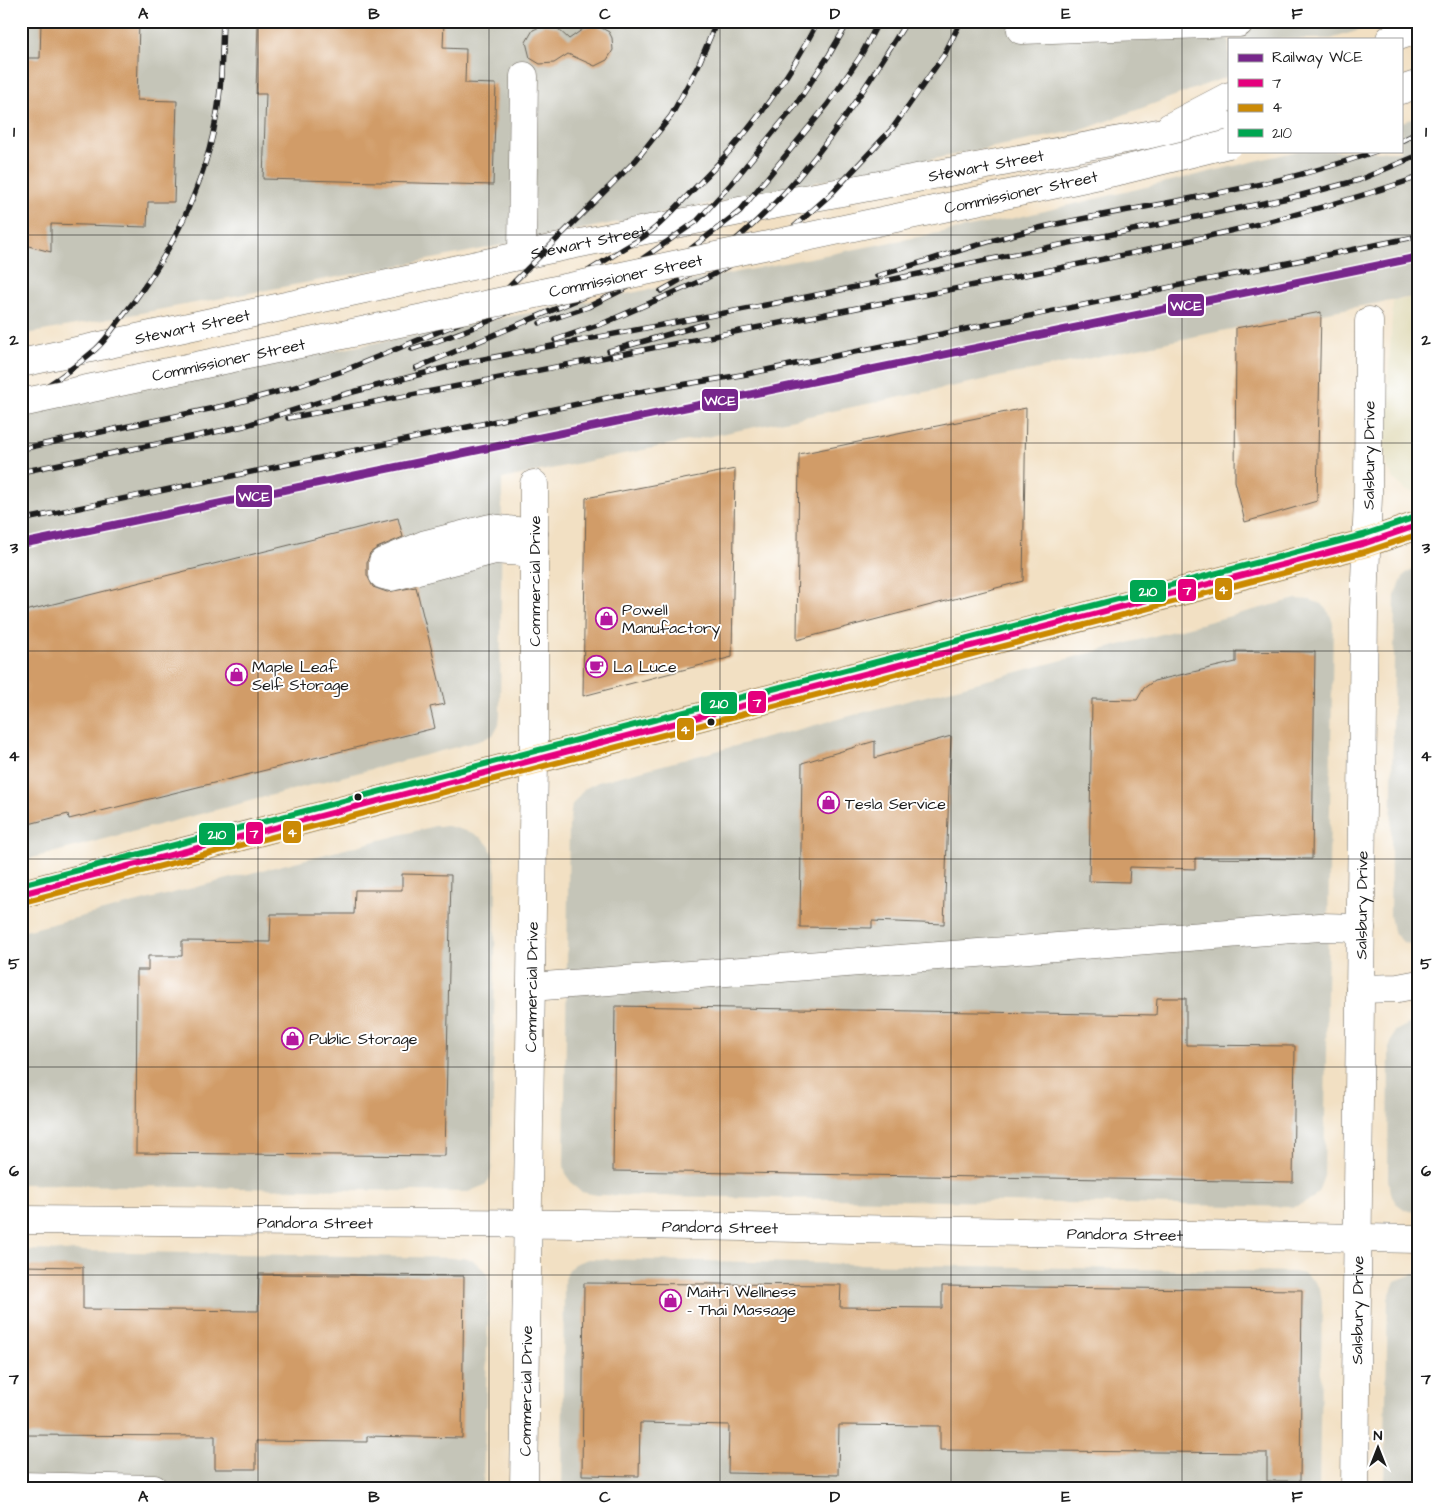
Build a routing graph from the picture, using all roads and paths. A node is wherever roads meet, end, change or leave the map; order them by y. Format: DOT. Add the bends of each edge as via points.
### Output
graph roads {
  1 [pos="1239,28"];
  2 [pos="1419,29"];
  3 [pos="1020,30"];
  4 [pos="1393,38"];
  5 [pos="524,76"];
  6 [pos="1419,84"];
  7 [pos="1402,89"];
  8 [pos="1228,97"];
  9 [pos="1228,126"];
  10 [pos="1158,133"];
  11 [pos="1228,144"];
  12 [pos="522,255"];
  13 [pos="1369,321"];
  14 [pos="21,363"];
  15 [pos="21,403"];
  16 [pos="534,484"];
  17 [pos="1419,525"];
  18 [pos="1366,543"];
  19 [pos="534,761"];
  20 [pos="21,894"];
  21 [pos="1361,928"];
  22 [pos="1419,984"];
  23 [pos="531,988"];
  24 [pos="1360,989"];
  25 [pos="21,1220"];
  26 [pos="528,1224"];
  27 [pos="1358,1237"];
  28 [pos="1419,1239"];
  29 [pos="21,1486"];
  30 [pos="154,1489"];
  31 [pos="524,1489"];
  32 [pos="1355,1489"];
  1 -- 3 [label="street"];
  2 -- 4 [label="street"];
  5 -- 12 [label="street"];
  6 -- 7 [label="street"];
  8 -- 10 [label="street, Stewart Street"];
  9 -- 10 [label="street, Stewart Street"];
  10 -- 12 [label="street, Stewart Street"];
  11 -- 15 [label="street, Commissioner Street, bridge" via="1123,170"];
  12 -- 14 [label="street, Stewart Street"];
  13 -- 18 [label="street, Salsbury Drive"];
  16 -- 19 [label="street, Commercial Drive"];
  17 -- 18 [label="main road"];
  18 -- 19 [label="main road"];
  18 -- 21 [label="street, Salsbury Drive"];
  19 -- 20 [label="main road"];
  19 -- 23 [label="street, Commercial Drive"];
  21 -- 23 [label="street" via="1320,927"];
  21 -- 24 [label="street, Salsbury Drive"];
  22 -- 24 [label="street"];
  23 -- 26 [label="street, Commercial Drive"];
  24 -- 27 [label="street, Salsbury Drive"];
  25 -- 26 [label="street, Pandora Street"];
  26 -- 27 [label="street, Pandora Street"];
  26 -- 31 [label="street, Commercial Drive"];
  27 -- 28 [label="street, Pandora Street"];
  27 -- 32 [label="street, Salsbury Drive"];
  29 -- 30 [label="street"];
}
